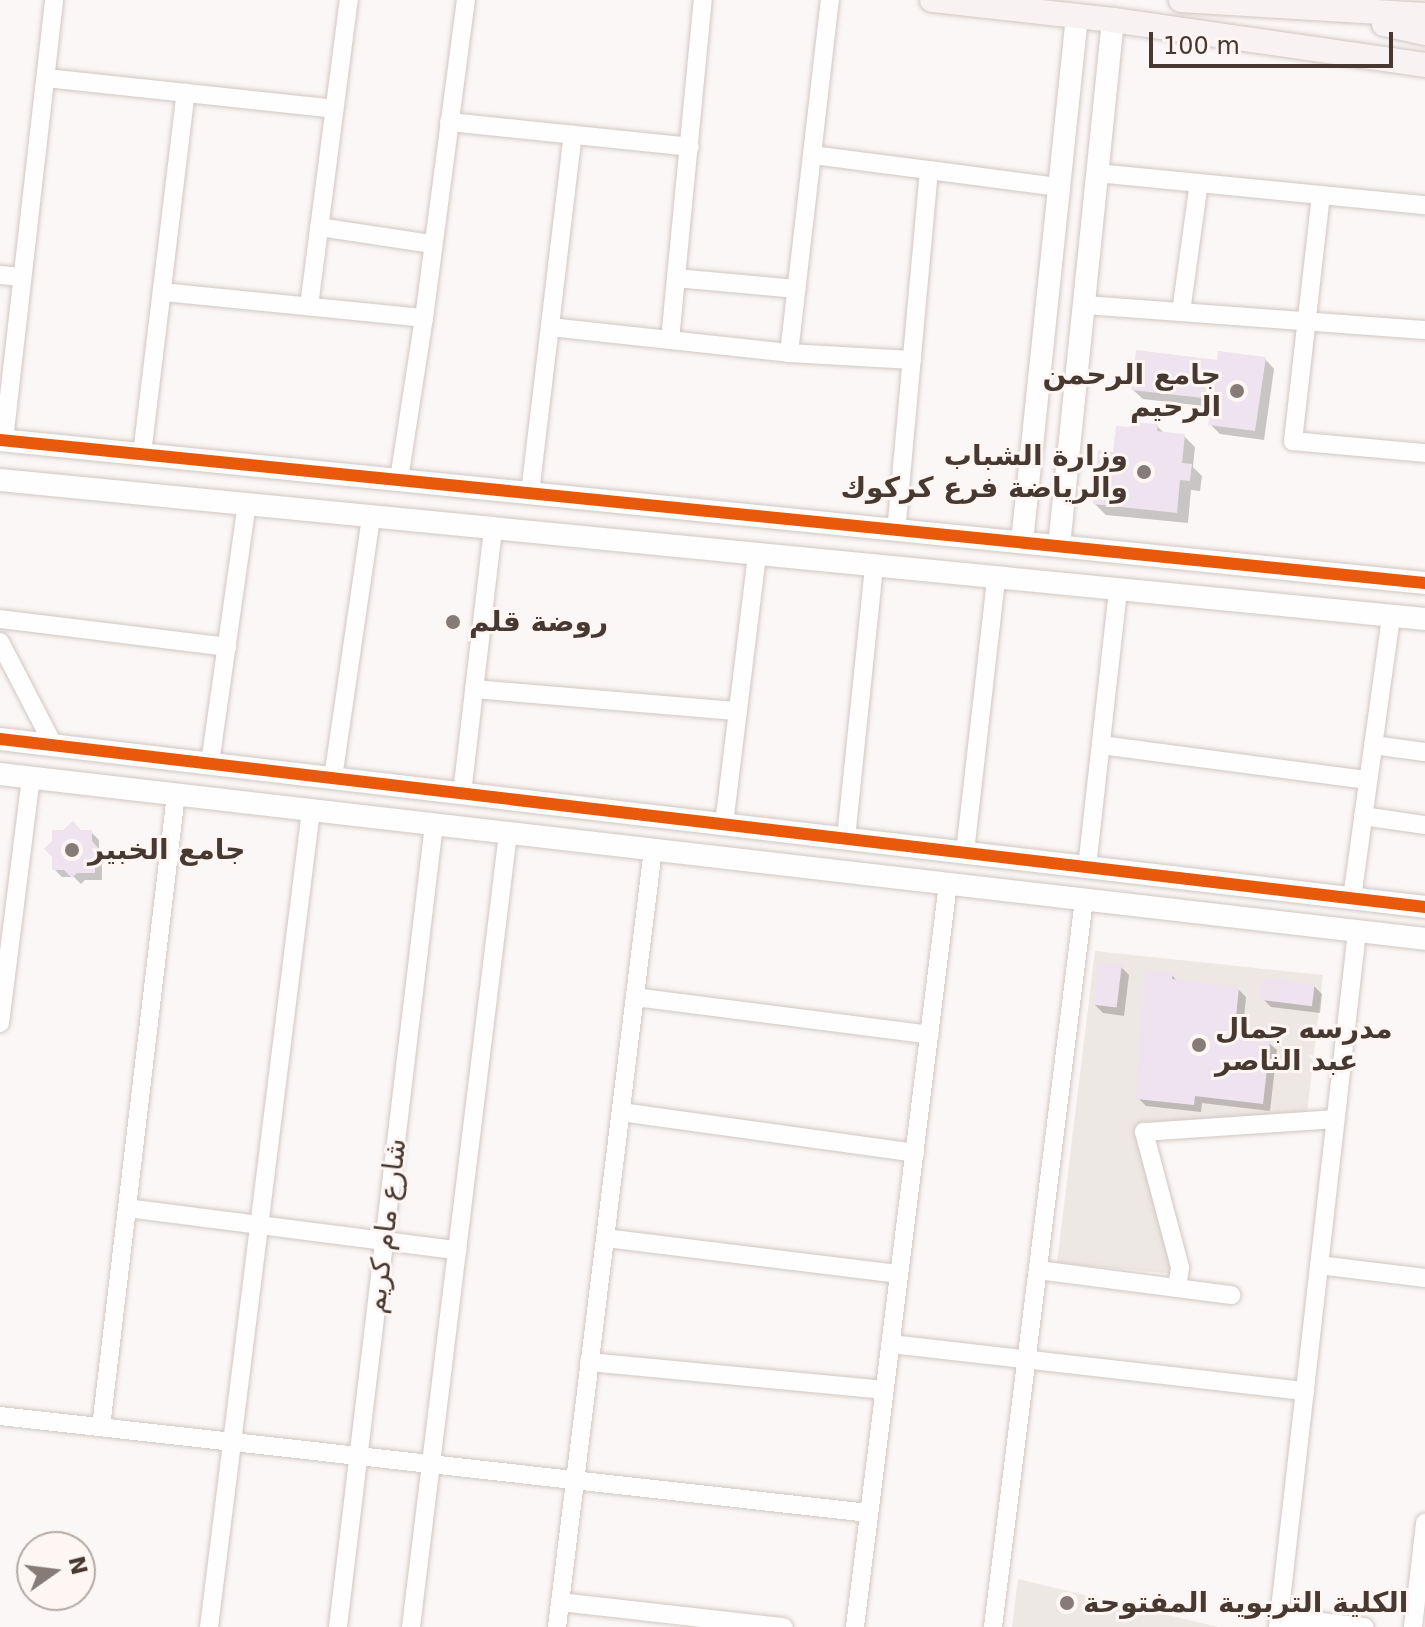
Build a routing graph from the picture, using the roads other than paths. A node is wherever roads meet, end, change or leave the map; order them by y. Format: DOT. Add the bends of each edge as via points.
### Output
graph roads {
  1 [pos="54,0"];
  2 [pos="349,0"];
  3 [pos="466,0"];
  4 [pos="703,0"];
  5 [pos="830,0"];
  6 [pos="932,0"];
  7 [pos="1181,0"];
  8 [pos="1339,9"];
  9 [pos="1425,15"];
  10 [pos="1077,16"];
  11 [pos="1113,20"];
  12 [pos="1425,33"];
  13 [pos="1074,49"];
  14 [pos="1109,53"];
  15 [pos="1363,56"];
  16 [pos="1425,56"];
  17 [pos="1425,65"];
  18 [pos="46,78"];
  19 [pos="186,93"];
  20 [pos="334,109"];
  21 [pos="449,122"];
  22 [pos="573,135"];
  23 [pos="690,147"];
  24 [pos="813,155"];
  25 [pos="929,170"];
  26 [pos="1097,173"];
  27 [pos="1199,183"];
  28 [pos="1059,187"];
  29 [pos="1321,195"];
  30 [pos="1425,205"];
  31 [pos="319,227"];
  32 [pos="432,244"];
  33 [pos="1052,262"];
  34 [pos="1088,266"];
  35 [pos="0,275"];
  36 [pos="22,277"];
  37 [pos="676,278"];
  38 [pos="797,289"];
  39 [pos="163,292"];
  40 [pos="1084,305"];
  41 [pos="309,306"];
  42 [pos="1181,312"];
  43 [pos="424,318"];
  44 [pos="1306,321"];
  45 [pos="550,327"];
  46 [pos="1425,330"];
  47 [pos="670,340"];
  48 [pos="789,353"];
  49 [pos="912,360"];
  50 [pos="2,440"];
  51 [pos="1425,453"];
  52 [pos="142,454"];
  53 [pos="399,479"];
  54 [pos="0,480"];
  55 [pos="466,486"];
  56 [pos="530,493"];
  57 [pos="247,504"];
  58 [pos="371,516"];
  59 [pos="458,525"];
  60 [pos="493,528"];
  61 [pos="896,530"];
  62 [pos="1022,542"];
  63 [pos="1059,546"];
  64 [pos="757,554"];
  65 [pos="874,566"];
  66 [pos="996,578"];
  67 [pos="1425,583"];
  68 [pos="1118,590"];
  69 [pos="1391,616"];
  70 [pos="0,619"];
  71 [pos="1425,619"];
  72 [pos="0,642"];
  73 [pos="227,647"];
  74 [pos="474,689"];
  75 [pos="738,711"];
  76 [pos="0,739"];
  77 [pos="1101,745"];
  78 [pos="1373,745"];
  79 [pos="54,746"];
  80 [pos="1425,752"];
  81 [pos="210,763"];
  82 [pos="0,774"];
  83 [pos="31,777"];
  84 [pos="333,778"];
  85 [pos="1368,780"];
  86 [pos="462,793"];
  87 [pos="176,794"];
  88 [pos="311,810"];
  89 [pos="1363,816"];
  90 [pos="434,824"];
  91 [pos="724,824"];
  92 [pos="1425,825"];
  93 [pos="790,832"];
  94 [pos="508,833"];
  95 [pos="846,838"];
  96 [pos="653,850"];
  97 [pos="965,852"];
  98 [pos="786,865"];
  99 [pos="1087,867"];
  100 [pos="948,884"];
  101 [pos="1352,898"];
  102 [pos="1084,900"];
  103 [pos="1425,907"];
  104 [pos="1357,932"];
  105 [pos="1425,939"];
  106 [pos="635,997"];
  107 [pos="1,1013"];
  108 [pos="930,1035"];
  109 [pos="621,1112"];
  110 [pos="1335,1119"];
  111 [pos="915,1153"];
  112 [pos="127,1208"];
  113 [pos="260,1225"];
  114 [pos="605,1238"];
  115 [pos="385,1241"];
  116 [pos="457,1250"];
  117 [pos="1319,1265"];
  118 [pos="1038,1270"];
  119 [pos="899,1274"];
  120 [pos="1425,1278"];
  121 [pos="1177,1287"];
  122 [pos="1231,1295"];
  123 [pos="891,1344"];
  124 [pos="1026,1359"];
  125 [pos="589,1362"];
  126 [pos="883,1390"];
  127 [pos="1305,1391"];
  128 [pos="0,1416"];
  129 [pos="101,1427"];
  130 [pos="232,1442"];
  131 [pos="359,1456"];
  132 [pos="431,1464"];
  133 [pos="575,1480"];
  134 [pos="869,1513"];
  135 [pos="1425,1523"];
  136 [pos="1423,1553"];
  137 [pos="560,1602"];
  138 [pos="1278,1622"];
  139 [pos="209,1627"];
  140 [pos="338,1627"];
  141 [pos="411,1627"];
  142 [pos="557,1627"];
  143 [pos="784,1627"];
  144 [pos="855,1627"];
  145 [pos="993,1627"];
  146 [pos="1364,1627"];
  147 [pos="1413,1627"];
  1 -- 18 [label="street"];
  2 -- 20 [label="street"];
  3 -- 21 [label="street"];
  4 -- 23 [label="street"];
  5 -- 24 [label="street"];
  6 -- 10 [label="main road"];
  7 -- 8 [label="main road"];
  8 -- 9 [label="main road"];
  8 -- 12 [label="main road"];
  10 -- 11 [label="main road"];
  10 -- 13 [label="street"];
  11 -- 14 [label="street"];
  11 -- 15 [label="main road"];
  13 -- 14 [label="street" via="1092,41"];
  13 -- 28 [label="street"];
  14 -- 26 [label="street"];
  15 -- 16 [label="main road"];
  15 -- 17 [label="main road"];
  18 -- 19 [label="street"];
  18 -- 36 [label="street"];
  19 -- 20 [label="street"];
  19 -- 39 [label="street"];
  20 -- 31 [label="street"];
  21 -- 22 [label="street"];
  21 -- 32 [label="street"];
  22 -- 23 [label="street"];
  22 -- 45 [label="street"];
  23 -- 37 [label="street"];
  24 -- 25 [label="street"];
  24 -- 38 [label="street"];
  25 -- 28 [label="street"];
  25 -- 49 [label="street"];
  26 -- 27 [label="street"];
  26 -- 34 [label="street"];
  27 -- 29 [label="street"];
  27 -- 42 [label="street"];
  28 -- 33 [label="street"];
  29 -- 30 [label="street"];
  29 -- 44 [label="street"];
  31 -- 32 [label="street"];
  31 -- 41 [label="street"];
  32 -- 43 [label="street"];
  33 -- 34 [label="street"];
  33 -- 62 [label="street"];
  34 -- 40 [label="street"];
  35 -- 36 [label="street"];
  36 -- 50 [label="street"];
  37 -- 38 [label="street"];
  37 -- 47 [label="street"];
  38 -- 48 [label="street"];
  39 -- 41 [label="street"];
  39 -- 52 [label="street"];
  40 -- 42 [label="street"];
  40 -- 63 [label="street"];
  41 -- 43 [label="street"];
  42 -- 44 [label="street"];
  43 -- 53 [label="street"];
  44 -- 46 [label="street"];
  44 -- 51 [label="street" via="1293,441"];
  45 -- 47 [label="street"];
  45 -- 56 [label="street"];
  47 -- 48 [label="street"];
  48 -- 49 [label="street"];
  49 -- 61 [label="street"];
  50 -- 52 [label="street"];
  52 -- 53 [label="street"];
  53 -- 55 [label="street"];
  54 -- 57 [label="street"];
  55 -- 56 [label="street"];
  55 -- 59 [label="street"];
  56 -- 61 [label="street"];
  57 -- 58 [label="street"];
  57 -- 73 [label="street"];
  58 -- 59 [label="street"];
  58 -- 84 [label="street"];
  59 -- 60 [label="street"];
  60 -- 64 [label="street"];
  60 -- 74 [label="street"];
  61 -- 62 [label="street"];
  62 -- 63 [label="street"];
  63 -- 67 [label="street"];
  64 -- 65 [label="street"];
  64 -- 75 [label="street"];
  65 -- 66 [label="street"];
  65 -- 95 [label="street"];
  66 -- 68 [label="street"];
  66 -- 97 [label="street"];
  68 -- 69 [label="street"];
  68 -- 77 [label="street"];
  69 -- 71 [label="street"];
  69 -- 78 [label="street"];
  70 -- 73 [label="street"];
  72 -- 79 [label="street"];
  73 -- 81 [label="street"];
  74 -- 75 [label="street"];
  74 -- 86 [label="street"];
  75 -- 91 [label="street"];
  76 -- 79 [label="street"];
  77 -- 85 [label="street"];
  77 -- 99 [label="street"];
  78 -- 80 [label="street"];
  78 -- 85 [label="street"];
  79 -- 81 [label="street"];
  81 -- 84 [label="street"];
  82 -- 83 [label="street"];
  83 -- 87 [label="street"];
  83 -- 107 [label="street"];
  84 -- 86 [label="street"];
  85 -- 89 [label="street"];
  86 -- 91 [label="street"];
  87 -- 88 [label="street"];
  87 -- 112 [label="street"];
  88 -- 90 [label="street"];
  88 -- 113 [label="street"];
  89 -- 92 [label="street"];
  89 -- 101 [label="street"];
  90 -- 94 [label="street"];
  90 -- 115 [label="street, شارع مام كريم"];
  91 -- 93 [label="street"];
  93 -- 95 [label="street"];
  93 -- 98 [label="street"];
  94 -- 96 [label="street"];
  94 -- 116 [label="street"];
  95 -- 97 [label="street"];
  96 -- 98 [label="street"];
  96 -- 106 [label="street"];
  97 -- 99 [label="street"];
  98 -- 100 [label="street"];
  99 -- 101 [label="street"];
  100 -- 102 [label="street"];
  100 -- 108 [label="street"];
  101 -- 103 [label="street"];
  102 -- 104 [label="street"];
  102 -- 118 [label="street"];
  104 -- 105 [label="street"];
  104 -- 110 [label="street"];
  106 -- 108 [label="street"];
  106 -- 109 [label="street"];
  108 -- 111 [label="street"];
  109 -- 111 [label="street"];
  109 -- 114 [label="street"];
  110 -- 117 [label="street"];
  110 -- 121 [label="street" via="1144,1132 1180,1267"];
  111 -- 119 [label="street"];
  112 -- 113 [label="street"];
  112 -- 129 [label="street"];
  113 -- 115 [label="street"];
  113 -- 130 [label="street"];
  114 -- 119 [label="street"];
  114 -- 125 [label="street"];
  115 -- 116 [label="street"];
  115 -- 131 [label="street, شارع مام كريم"];
  116 -- 132 [label="street"];
  117 -- 120 [label="street"];
  117 -- 127 [label="street"];
  118 -- 121 [label="street"];
  118 -- 124 [label="street"];
  119 -- 123 [label="street"];
  121 -- 122 [label="street"];
  123 -- 124 [label="street"];
  123 -- 126 [label="street"];
  124 -- 127 [label="street"];
  124 -- 145 [label="street"];
  125 -- 126 [label="street"];
  125 -- 133 [label="street"];
  126 -- 134 [label="street"];
  127 -- 138 [label="street"];
  128 -- 129 [label="street"];
  129 -- 130 [label="street"];
  130 -- 131 [label="street"];
  130 -- 139 [label="street"];
  131 -- 132 [label="street"];
  131 -- 140 [label="street, شارع مام كريم"];
  132 -- 133 [label="street"];
  132 -- 141 [label="street"];
  133 -- 134 [label="street"];
  133 -- 137 [label="street"];
  134 -- 144 [label="street"];
  135 -- 136 [label="street"];
  136 -- 147 [label="street"];
  137 -- 142 [label="street"];
  137 -- 143 [label="street"];
  138 -- 146 [label="street"];
}
